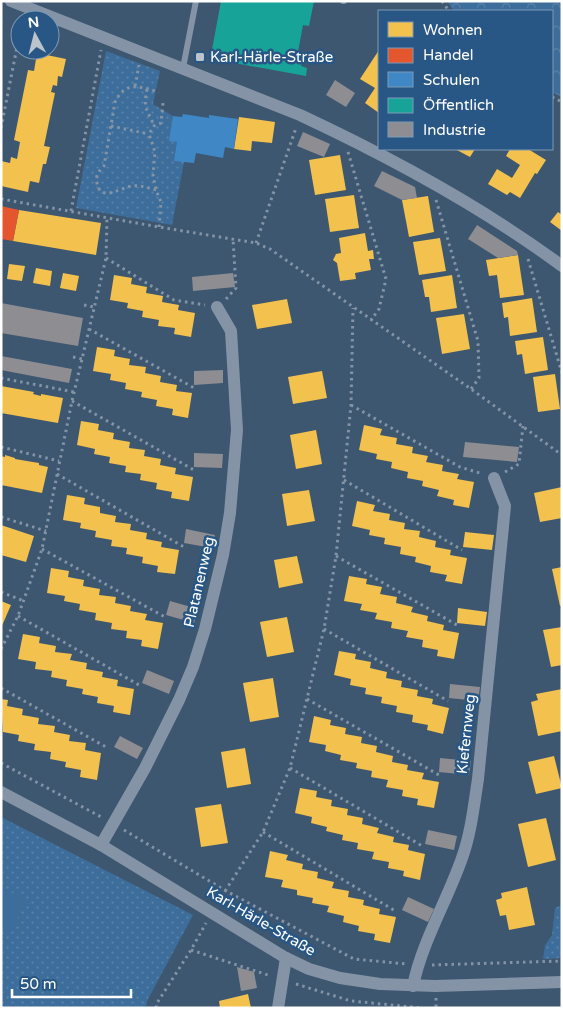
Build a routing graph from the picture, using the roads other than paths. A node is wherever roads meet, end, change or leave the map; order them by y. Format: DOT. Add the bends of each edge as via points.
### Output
graph roads {
  1 [pos="11,1"];
  2 [pos="196,1"];
  3 [pos="183,68"];
  4 [pos="562,266"];
  5 [pos="217,307"];
  6 [pos="494,478"];
  7 [pos="1,792"];
  8 [pos="101,845"];
  9 [pos="286,958"];
  10 [pos="562,982"];
  11 [pos="413,986"];
  12 [pos="278,1008"];
  1 -- 3 [label="street"];
  2 -- 3 [label="lane"];
  3 -- 4 [label="street" via="342,135 430,180"];
  5 -- 8 [label="street, Platanenweg" via="231,331 236,430 230,513 223,555 205,629 189,675 163,734"];
  6 -- 11 [label="street, Kiefernweg" via="506,506 472,818 462,856 417,965"];
  7 -- 8 [label="street, Karl-Härle-Straße"];
  8 -- 9 [label="street, Karl-Härle-Straße"];
  9 -- 11 [label="street, Karl-Härle-Straße" via="340,978"];
  9 -- 12 [label="street"];
  10 -- 11 [label="street, Karl-Härle-Straße"];
}
